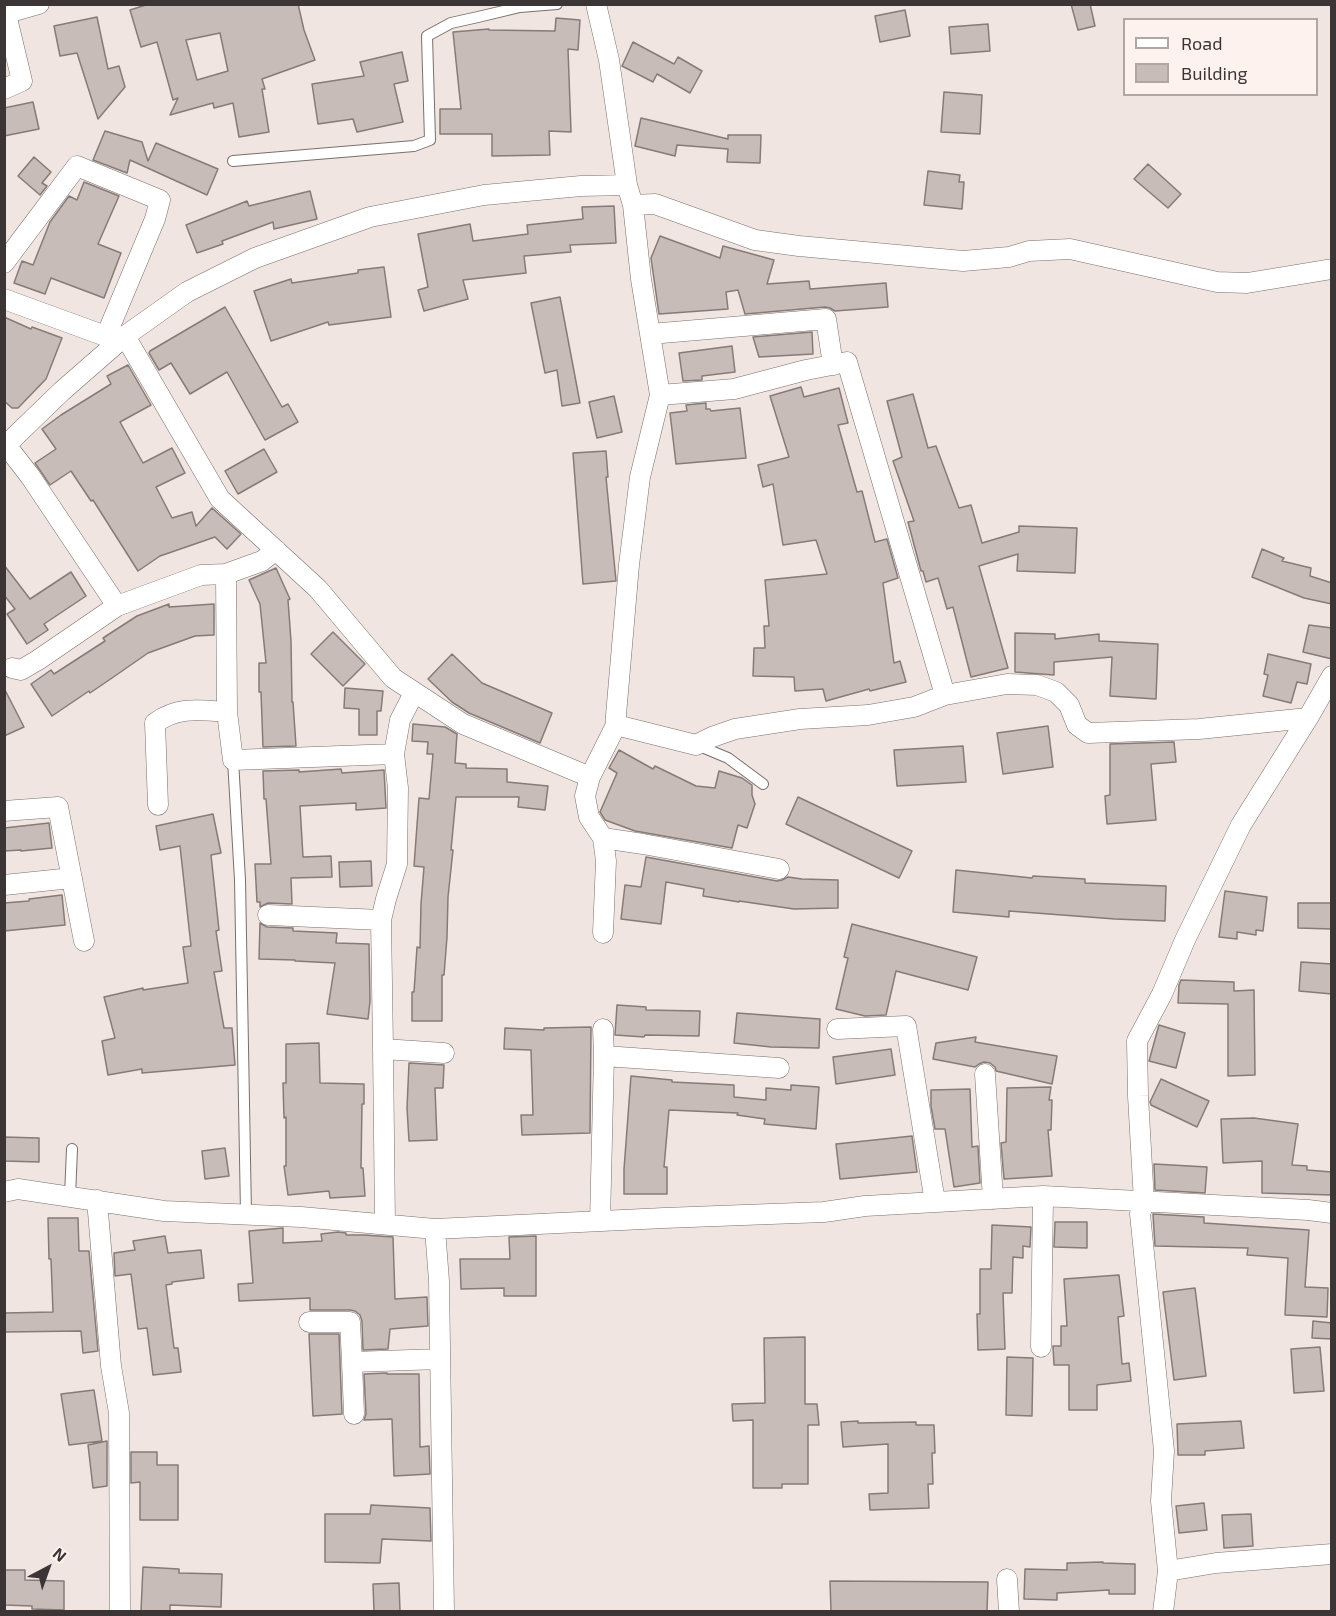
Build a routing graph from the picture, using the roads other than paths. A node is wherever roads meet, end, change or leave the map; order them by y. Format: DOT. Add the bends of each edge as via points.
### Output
graph roads {
  1 [pos="39,4"];
  2 [pos="557,4"];
  3 [pos="596,4"];
  4 [pos="5,14"];
  5 [pos="4,89"];
  6 [pos="233,162"];
  7 [pos="627,185"];
  8 [pos="633,205"];
  9 [pos="4,263"];
  10 [pos="1332,269"];
  11 [pos="4,299"];
  12 [pos="650,334"];
  13 [pos="117,338"];
  14 [pos="832,365"];
  15 [pos="660,395"];
  16 [pos="5,446"];
  17 [pos="276,550"];
  18 [pos="226,574"];
  19 [pos="117,606"];
  20 [pos="7,665"];
  21 [pos="1332,676"];
  22 [pos="414,693"];
  23 [pos="945,695"];
  24 [pos="227,712"];
  25 [pos="1308,718"];
  26 [pos="616,725"];
  27 [pos="696,745"];
  28 [pos="394,754"];
  29 [pos="233,759"];
  30 [pos="590,777"];
  31 [pos="763,784"];
  32 [pos="158,805"];
  33 [pos="4,811"];
  34 [pos="603,838"];
  35 [pos="778,869"];
  36 [pos="72,878"];
  37 [pos="4,885"];
  38 [pos="268,915"];
  39 [pos="381,920"];
  40 [pos="603,933"];
  41 [pos="84,941"];
  42 [pos="603,1029"];
  43 [pos="837,1029"];
  44 [pos="383,1049"];
  45 [pos="444,1053"];
  46 [pos="604,1056"];
  47 [pos="779,1068"];
  48 [pos="985,1074"];
  49 [pos="72,1149"];
  50 [pos="4,1192"];
  51 [pos="70,1196"];
  52 [pos="1043,1196"];
  53 [pos="993,1199"];
  54 [pos="98,1200"];
  55 [pos="935,1202"];
  56 [pos="1144,1202"];
  57 [pos="1332,1213"];
  58 [pos="246,1214"];
  59 [pos="600,1221"];
  60 [pos="385,1224"];
  61 [pos="435,1229"];
  62 [pos="309,1322"];
  63 [pos="1041,1347"];
  64 [pos="440,1359"];
  65 [pos="352,1362"];
  66 [pos="354,1414"];
  67 [pos="1332,1554"];
  68 [pos="1168,1571"];
  69 [pos="1007,1579"];
  70 [pos="120,1611"];
  71 [pos="444,1611"];
  72 [pos="1009,1611"];
  73 [pos="1163,1611"];
  1 -- 4 [label="street"];
  2 -- 6 [label="lane" via="519,7 451,23 427,36 430,141 414,146"];
  3 -- 7 [label="street" via="609,60"];
  4 -- 5 [label="street" via="22,81"];
  7 -- 8 [label="street"];
  7 -- 13 [label="street" via="484,195 370,217 255,258 187,292"];
  8 -- 10 [label="street" via="655,204 755,240 799,246 963,261 1070,249 1217,282 1247,283"];
  8 -- 12 [label="street"];
  9 -- 13 [label="street" via="77,166 160,200"];
  11 -- 13 [label="street"];
  12 -- 14 [label="street" via="826,319"];
  12 -- 15 [label="street"];
  13 -- 16 [label="street"];
  13 -- 17 [label="street" via="220,499"];
  14 -- 15 [label="street" via="734,389"];
  14 -- 23 [label="street" via="847,362"];
  15 -- 26 [label="street" via="639,488 628,566"];
  16 -- 19 [label="street" via="30,476"];
  17 -- 18 [label="street" via="262,561"];
  17 -- 22 [label="street" via="318,589 393,678"];
  18 -- 19 [label="street" via="201,575"];
  18 -- 24 [label="street"];
  19 -- 20 [label="street" via="21,670"];
  21 -- 25 [label="street"];
  22 -- 28 [label="street" via="400,720"];
  22 -- 30 [label="street" via="463,724"];
  23 -- 25 [label="street" via="1007,684 1036,686 1056,692 1069,705 1077,725 1089,732 1199,729"];
  23 -- 27 [label="street" via="868,715 800,719 735,729"];
  24 -- 29 [label="street"];
  24 -- 32 [label="street" via="188,709 154,723"];
  25 -- 56 [label="street" via="1241,825 1137,1041"];
  26 -- 27 [label="street"];
  26 -- 30 [label="street"];
  27 -- 31 [label="lane" via="728,758"];
  28 -- 29 [label="street"];
  28 -- 39 [label="street" via="398,788 397,864"];
  29 -- 58 [label="lane" via="240,880"];
  30 -- 34 [label="street" via="585,796 589,817"];
  33 -- 36 [label="street" via="58,807"];
  34 -- 35 [label="street"];
  34 -- 40 [label="street"];
  36 -- 37 [label="street"];
  36 -- 41 [label="street"];
  38 -- 39 [label="street"];
  39 -- 44 [label="street"];
  42 -- 46 [label="street"];
  43 -- 55 [label="street" via="906,1026"];
  44 -- 45 [label="street"];
  44 -- 60 [label="street"];
  46 -- 47 [label="street"];
  46 -- 59 [label="street"];
  48 -- 53 [label="street"];
  49 -- 51 [label="lane"];
  50 -- 51 [label="street" via="18,1189"];
  51 -- 54 [label="street"];
  52 -- 53 [label="street"];
  52 -- 56 [label="street"];
  52 -- 63 [label="street"];
  53 -- 55 [label="street"];
  54 -- 58 [label="street" via="164,1211"];
  54 -- 70 [label="street" via="111,1366 120,1413"];
  55 -- 59 [label="street" via="824,1212"];
  56 -- 57 [label="street"];
  56 -- 68 [label="street" via="1140,1214 1164,1451 1161,1502"];
  58 -- 60 [label="street"];
  59 -- 61 [label="street"];
  60 -- 61 [label="street"];
  61 -- 64 [label="street"];
  62 -- 65 [label="street" via="350,1322"];
  64 -- 65 [label="street"];
  64 -- 71 [label="street"];
  65 -- 66 [label="street"];
  67 -- 68 [label="street" via="1216,1563"];
  68 -- 73 [label="street"];
  69 -- 72 [label="street"];
}
